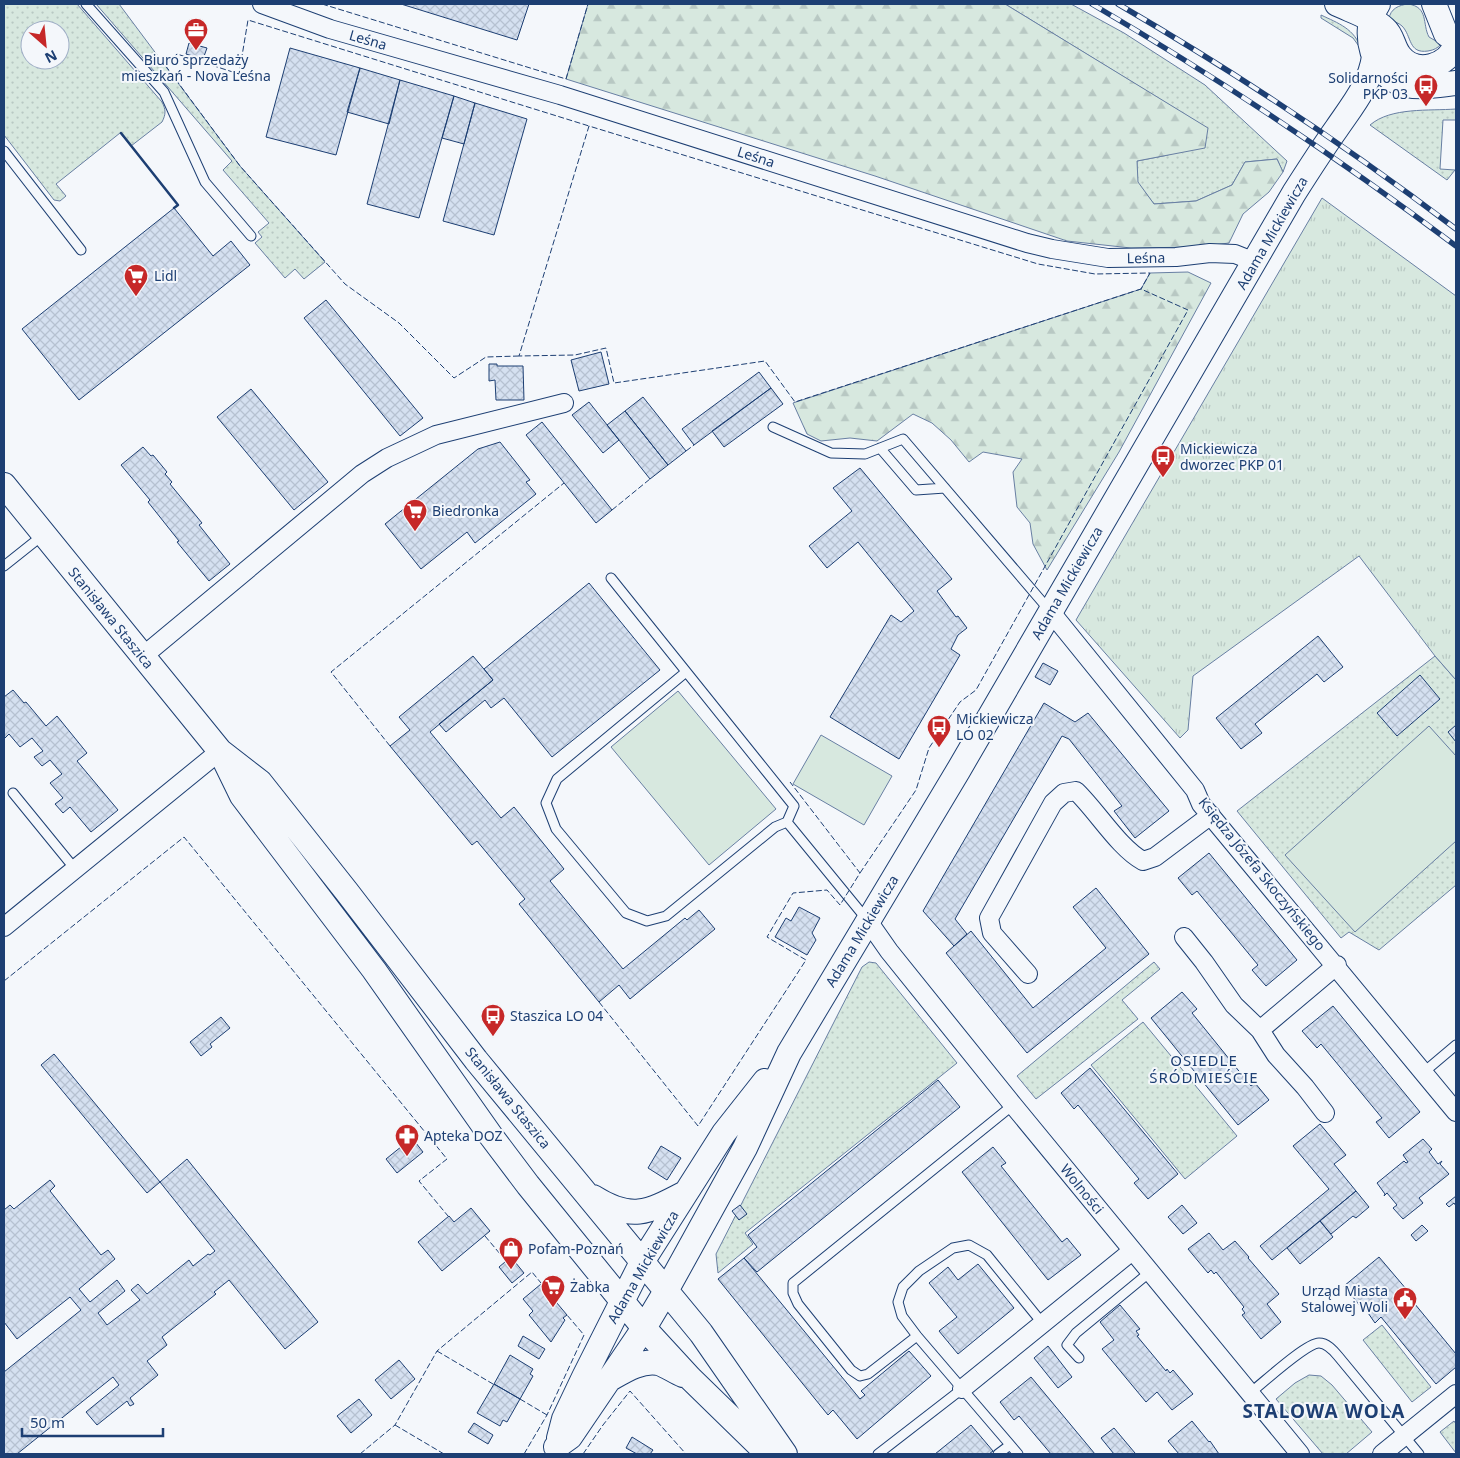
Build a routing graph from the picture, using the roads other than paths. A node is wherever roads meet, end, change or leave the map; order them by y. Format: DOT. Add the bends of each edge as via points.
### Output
graph roads {
  1 [pos="86,4"];
  2 [pos="262,4"];
  3 [pos="1337,4"];
  4 [pos="1434,4"];
  5 [pos="1375,12"];
  6 [pos="1456,40"];
  7 [pos="1456,44"];
  8 [pos="1374,56"];
  9 [pos="1430,67"];
  10 [pos="1456,67"];
  11 [pos="1397,82"];
  12 [pos="1456,83"];
  13 [pos="1348,114"];
  14 [pos="4,151"];
  15 [pos="251,236"];
  16 [pos="81,250"];
  17 [pos="1255,262"];
  18 [pos="564,403"];
  19 [pos="772,427"];
  20 [pos="880,448"];
  21 [pos="4,485"];
  22 [pos="945,488"];
  23 [pos="44,535"];
  24 [pos="4,566"];
  25 [pos="612,578"];
  26 [pos="1050,611"];
  27 [pos="142,657"];
  28 [pos="686,672"];
  29 [pos="220,751"];
  30 [pos="13,793"];
  31 [pos="1211,816"];
  32 [pos="787,822"];
  33 [pos="75,869"];
  34 [pos="868,921"];
  35 [pos="4,927"];
  36 [pos="1184,937"];
  37 [pos="1336,965"];
  38 [pos="1028,974"];
  39 [pos="1260,1030"];
  40 [pos="1456,1045"];
  41 [pos="789,1053"];
  42 [pos="1424,1072"];
  43 [pos="1013,1105"];
  44 [pos="1456,1112"];
  45 [pos="1325,1113"];
  46 [pos="582,1189"];
  47 [pos="686,1192"];
  48 [pos="1132,1252"];
  49 [pos="642,1262"];
  50 [pos="1150,1272"];
  51 [pos="666,1291"];
  52 [pos="622,1300"];
  53 [pos="1043,1324"];
  54 [pos="644,1328"];
  55 [pos="917,1336"];
  56 [pos="1079,1358"];
  57 [pos="690,1378"];
  58 [pos="609,1380"];
  59 [pos="962,1389"];
  60 [pos="1250,1394"];
  61 [pos="1456,1394"];
  62 [pos="1405,1436"];
  63 [pos="1010,1444"];
  64 [pos="554,1450"];
  65 [pos="768,1454"];
  66 [pos="785,1454"];
  67 [pos="878,1454"];
  68 [pos="998,1454"];
  69 [pos="1018,1454"];
  70 [pos="1300,1454"];
  71 [pos="1382,1454"];
  72 [pos="1419,1454"];
  1 -- 15 [label="lane" via="164,92 205,182"];
  2 -- 17 [label="street, Leśna" via="330,29 560,95 1027,243 1108,258 1210,253 1235,254"];
  3 -- 5 [label="street"];
  4 -- 6 [label="street" via="1446,34"];
  5 -- 8 [label="street" via="1369,32"];
  5 -- 9 [label="street" via="1394,48 1405,61"];
  7 -- 9 [label="street" via="1449,57"];
  8 -- 11 [label="street" via="1384,73"];
  8 -- 13 [label="street, Adama Mickiewicza" via="1368,78"];
  9 -- 10 [label="street"];
  9 -- 11 [label="street, Adama Mickiewicza"];
  11 -- 12 [label="street" via="1419,86"];
  11 -- 13 [label="street, Adama Mickiewicza"];
  13 -- 17 [label="street, Adama Mickiewicza" via="1294,193"];
  14 -- 16 [label="lane"];
  17 -- 26 [label="street, Adama Mickiewicza"];
  18 -- 27 [label="street" via="436,435 387,458 355,480"];
  19 -- 20 [label="lane" via="832,453 865,454"];
  20 -- 22 [label="lane" via="916,490"];
  20 -- 22 [label="lane" via="903,439"];
  21 -- 23 [label="street, Stanisława Staszica"];
  22 -- 26 [label="lane"];
  23 -- 24 [label="lane"];
  23 -- 27 [label="street, Stanisława Staszica"];
  25 -- 28 [label="lane"];
  26 -- 31 [label="street, Księdza Józefa Skoczyńskiego" via="1195,790"];
  26 -- 34 [label="street, Adama Mickiewicza"];
  27 -- 29 [label="street, Stanisława Staszica"];
  28 -- 32 [label="lane" via="794,806"];
  28 -- 32 [label="lane" via="557,779 546,803 556,829 626,913 647,921 666,916 775,827"];
  29 -- 33 [label="street"];
  29 -- 46 [label="street, Stanisława Staszica" via="260,782 476,1060"];
  29 -- 52 [label="street, Stanisława Staszica" via="242,796 374,970 502,1150"];
  30 -- 33 [label="lane"];
  31 -- 37 [label="street, Księdza Józefa Skoczyńskiego"];
  31 -- 38 [label="street" via="1155,857 1143,860 1131,854 1076,791 1064,793 1053,803 989,918 992,933"];
  32 -- 34 [label="lane"];
  33 -- 35 [label="street"];
  34 -- 41 [label="street, Adama Mickiewicza"];
  34 -- 43 [label="street, Wolności"];
  36 -- 39 [label="street" via="1234,1005"];
  37 -- 39 [label="street"];
  37 -- 42 [label="street, Księdza Józefa Skoczyńskiego"];
  39 -- 45 [label="street" via="1276,1055"];
  40 -- 42 [label="lane"];
  41 -- 47 [label="street, Adama Mickiewicza" via="724,1133"];
  41 -- 51 [label="street, Adama Mickiewicza" via="745,1148"];
  42 -- 44 [label="street, Księdza Józefa Skoczyńskiego"];
  43 -- 48 [label="street, Wolności"];
  43 -- 55 [label="lane" via="793,1283 798,1304 851,1370 860,1376 868,1374"];
  46 -- 47 [label="street" via="620,1211 640,1212 658,1208"];
  46 -- 49 [label="street, Stanisława Staszica"];
  47 -- 49 [label="street, Adama Mickiewicza"];
  48 -- 50 [label="street, Wolności"];
  48 -- 53 [label="street"];
  49 -- 51 [label="street, Stanisława Staszica"];
  49 -- 52 [label="street, Adama Mickiewicza"];
  50 -- 56 [label="lane" via="1076,1334 1067,1345"];
  50 -- 60 [label="street, Wolności"];
  51 -- 54 [label="street, Adama Mickiewicza"];
  51 -- 66 [label="street, Stanisława Staszica" via="701,1333"];
  52 -- 54 [label="street, Stanisława Staszica"];
  52 -- 64 [label="street, Adama Mickiewicza" via="564,1419"];
  53 -- 55 [label="lane" via="987,1256 969,1245 953,1248 903,1287 898,1302 902,1316"];
  53 -- 59 [label="street"];
  54 -- 57 [label="street, Stanisława Staszica"];
  54 -- 58 [label="street, Adama Mickiewicza"];
  55 -- 59 [label="lane"];
  57 -- 58 [label="street, Adama Mickiewicza" via="658,1364 647,1364 633,1366"];
  57 -- 65 [label="street, Stanisława Staszica"];
  58 -- 64 [label="street, Adama Mickiewicza" via="570,1437"];
  59 -- 63 [label="lane"];
  59 -- 67 [label="lane"];
  60 -- 62 [label="lane" via="1308,1346 1320,1342 1334,1351"];
  60 -- 70 [label="street, Wolności"];
  61 -- 62 [label="street"];
  62 -- 71 [label="street"];
  62 -- 72 [label="lane"];
  63 -- 68 [label="lane"];
  63 -- 69 [label="lane"];
}
